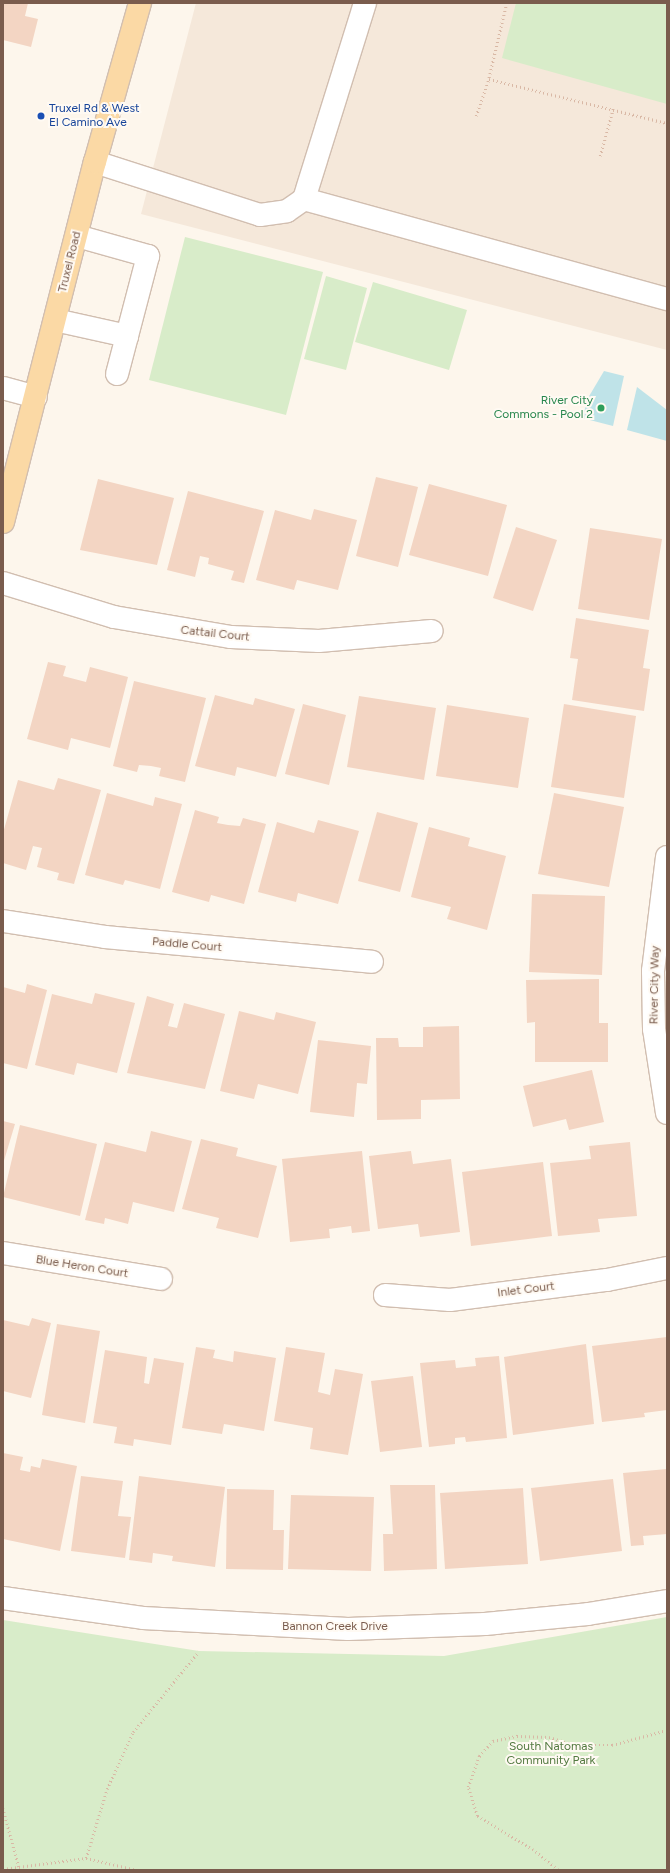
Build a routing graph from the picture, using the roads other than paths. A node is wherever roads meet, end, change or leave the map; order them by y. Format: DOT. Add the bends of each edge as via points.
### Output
graph roads {
  1 [pos="140,3"];
  2 [pos="365,3"];
  3 [pos="95,162"];
  4 [pos="304,199"];
  5 [pos="77,236"];
  6 [pos="667,299"];
  7 [pos="55,320"];
  8 [pos="128,336"];
  9 [pos="117,374"];
  10 [pos="3,388"];
  11 [pos="36,396"];
  12 [pos="3,522"];
  13 [pos="3,583"];
  14 [pos="432,632"];
  15 [pos="666,867"];
  16 [pos="3,921"];
  17 [pos="372,962"];
  18 [pos="667,1113"];
  19 [pos="3,1253"];
  20 [pos="667,1268"];
  21 [pos="161,1279"];
  22 [pos="385,1295"];
  23 [pos="3,1598"];
  24 [pos="667,1601"];
  1 -- 3 [label="main road, Truxel Road"];
  2 -- 4 [label="street"];
  3 -- 4 [label="street" via="260,215 287,211"];
  3 -- 5 [label="main road, Truxel Road"];
  4 -- 6 [label="street"];
  5 -- 7 [label="main road, Truxel Road"];
  5 -- 8 [label="street" via="148,256"];
  7 -- 8 [label="street"];
  7 -- 11 [label="main road, Truxel Road"];
  8 -- 9 [label="street"];
  10 -- 11 [label="street"];
  11 -- 12 [label="main road, Truxel Road"];
  13 -- 14 [label="street, Cattail Court" via="114,617 231,637 319,641"];
  15 -- 18 [label="street, River City Way" via="653,986 654,1029"];
  16 -- 17 [label="street, Paddle Court" via="105,937"];
  19 -- 21 [label="street, Blue Heron Court"];
  20 -- 22 [label="street, Inlet Court" via="607,1280 450,1300"];
  23 -- 24 [label="street, Bannon Creek Drive" via="143,1618 348,1629 485,1624 588,1614"];
}
